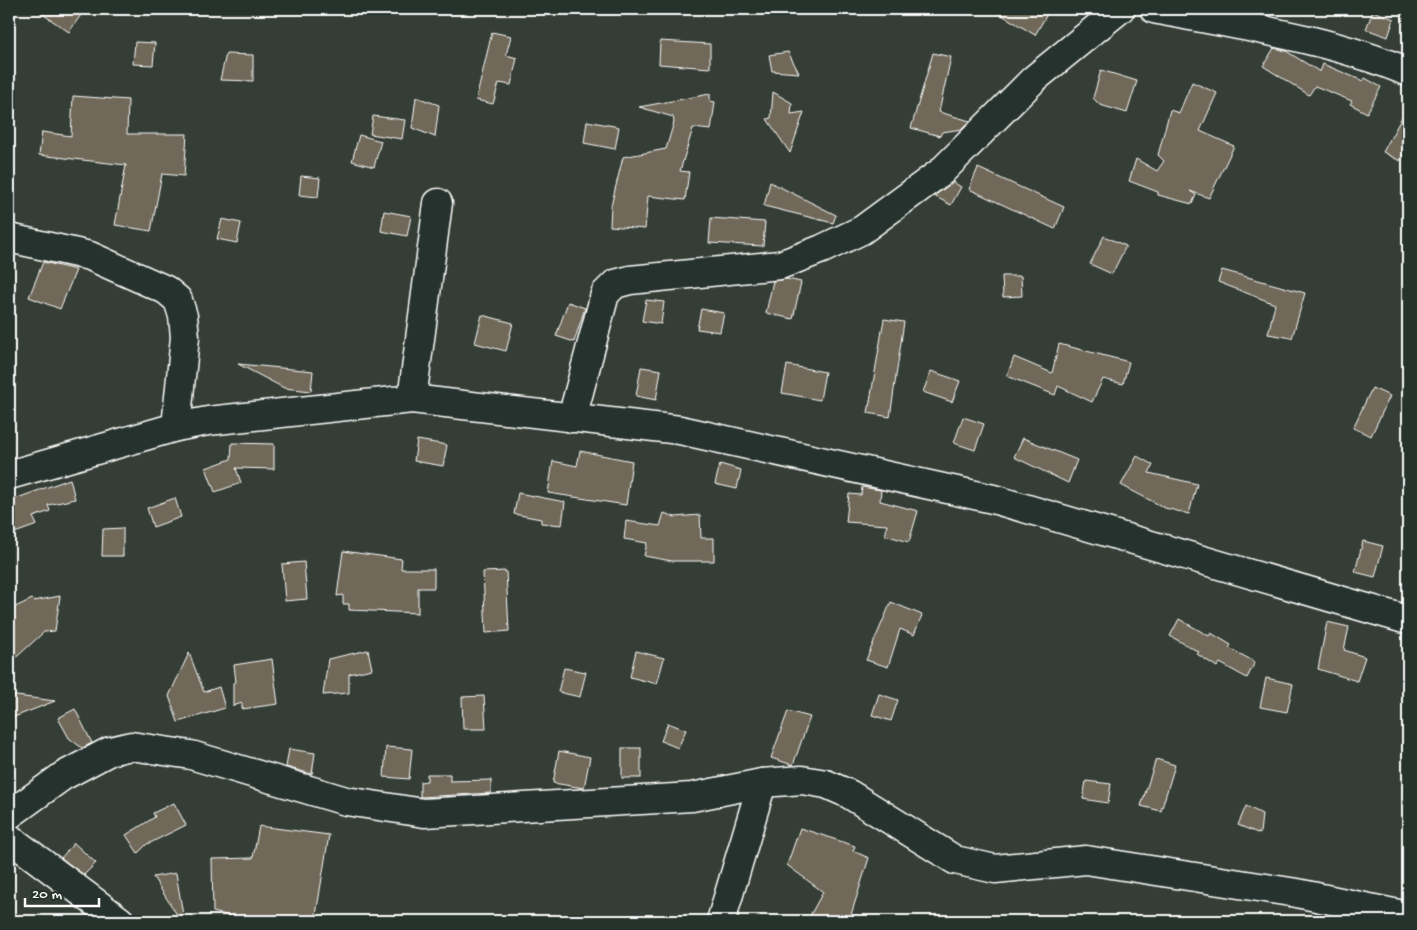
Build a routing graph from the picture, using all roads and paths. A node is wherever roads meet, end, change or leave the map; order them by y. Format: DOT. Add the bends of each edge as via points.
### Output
graph roads {
  1 [pos="1120,9"];
  2 [pos="1154,9"];
  3 [pos="1408,72"];
  4 [pos="438,203"];
  5 [pos="9,238"];
  6 [pos="412,399"];
  7 [pos="572,418"];
  8 [pos="176,427"];
  9 [pos="9,475"];
  10 [pos="1408,620"];
  11 [pos="762,784"];
  12 [pos="9,815"];
  13 [pos="9,838"];
  14 [pos="1408,916"];
  15 [pos="120,921"];
  16 [pos="721,921"];
  1 -- 7 [label="street" via="1034,79 941,172 862,230 822,250 780,265 615,284 605,294"];
  2 -- 3 [label="street" via="1321,43 1381,60"];
  4 -- 6 [label="street"];
  5 -- 8 [label="street" via="90,256 166,290 178,300 184,316 185,337"];
  6 -- 7 [label="street"];
  6 -- 8 [label="street"];
  7 -- 10 [label="street" via="680,430 993,499"];
  8 -- 9 [label="street"];
  11 -- 12 [label="street" via="692,797 424,813 346,801 192,755 131,746 110,751 63,776"];
  11 -- 14 [label="street" via="802,780 826,784 857,798 955,860 975,866 1017,869 1086,860 1298,893"];
  11 -- 16 [label="street"];
  13 -- 15 [label="street"];
}
